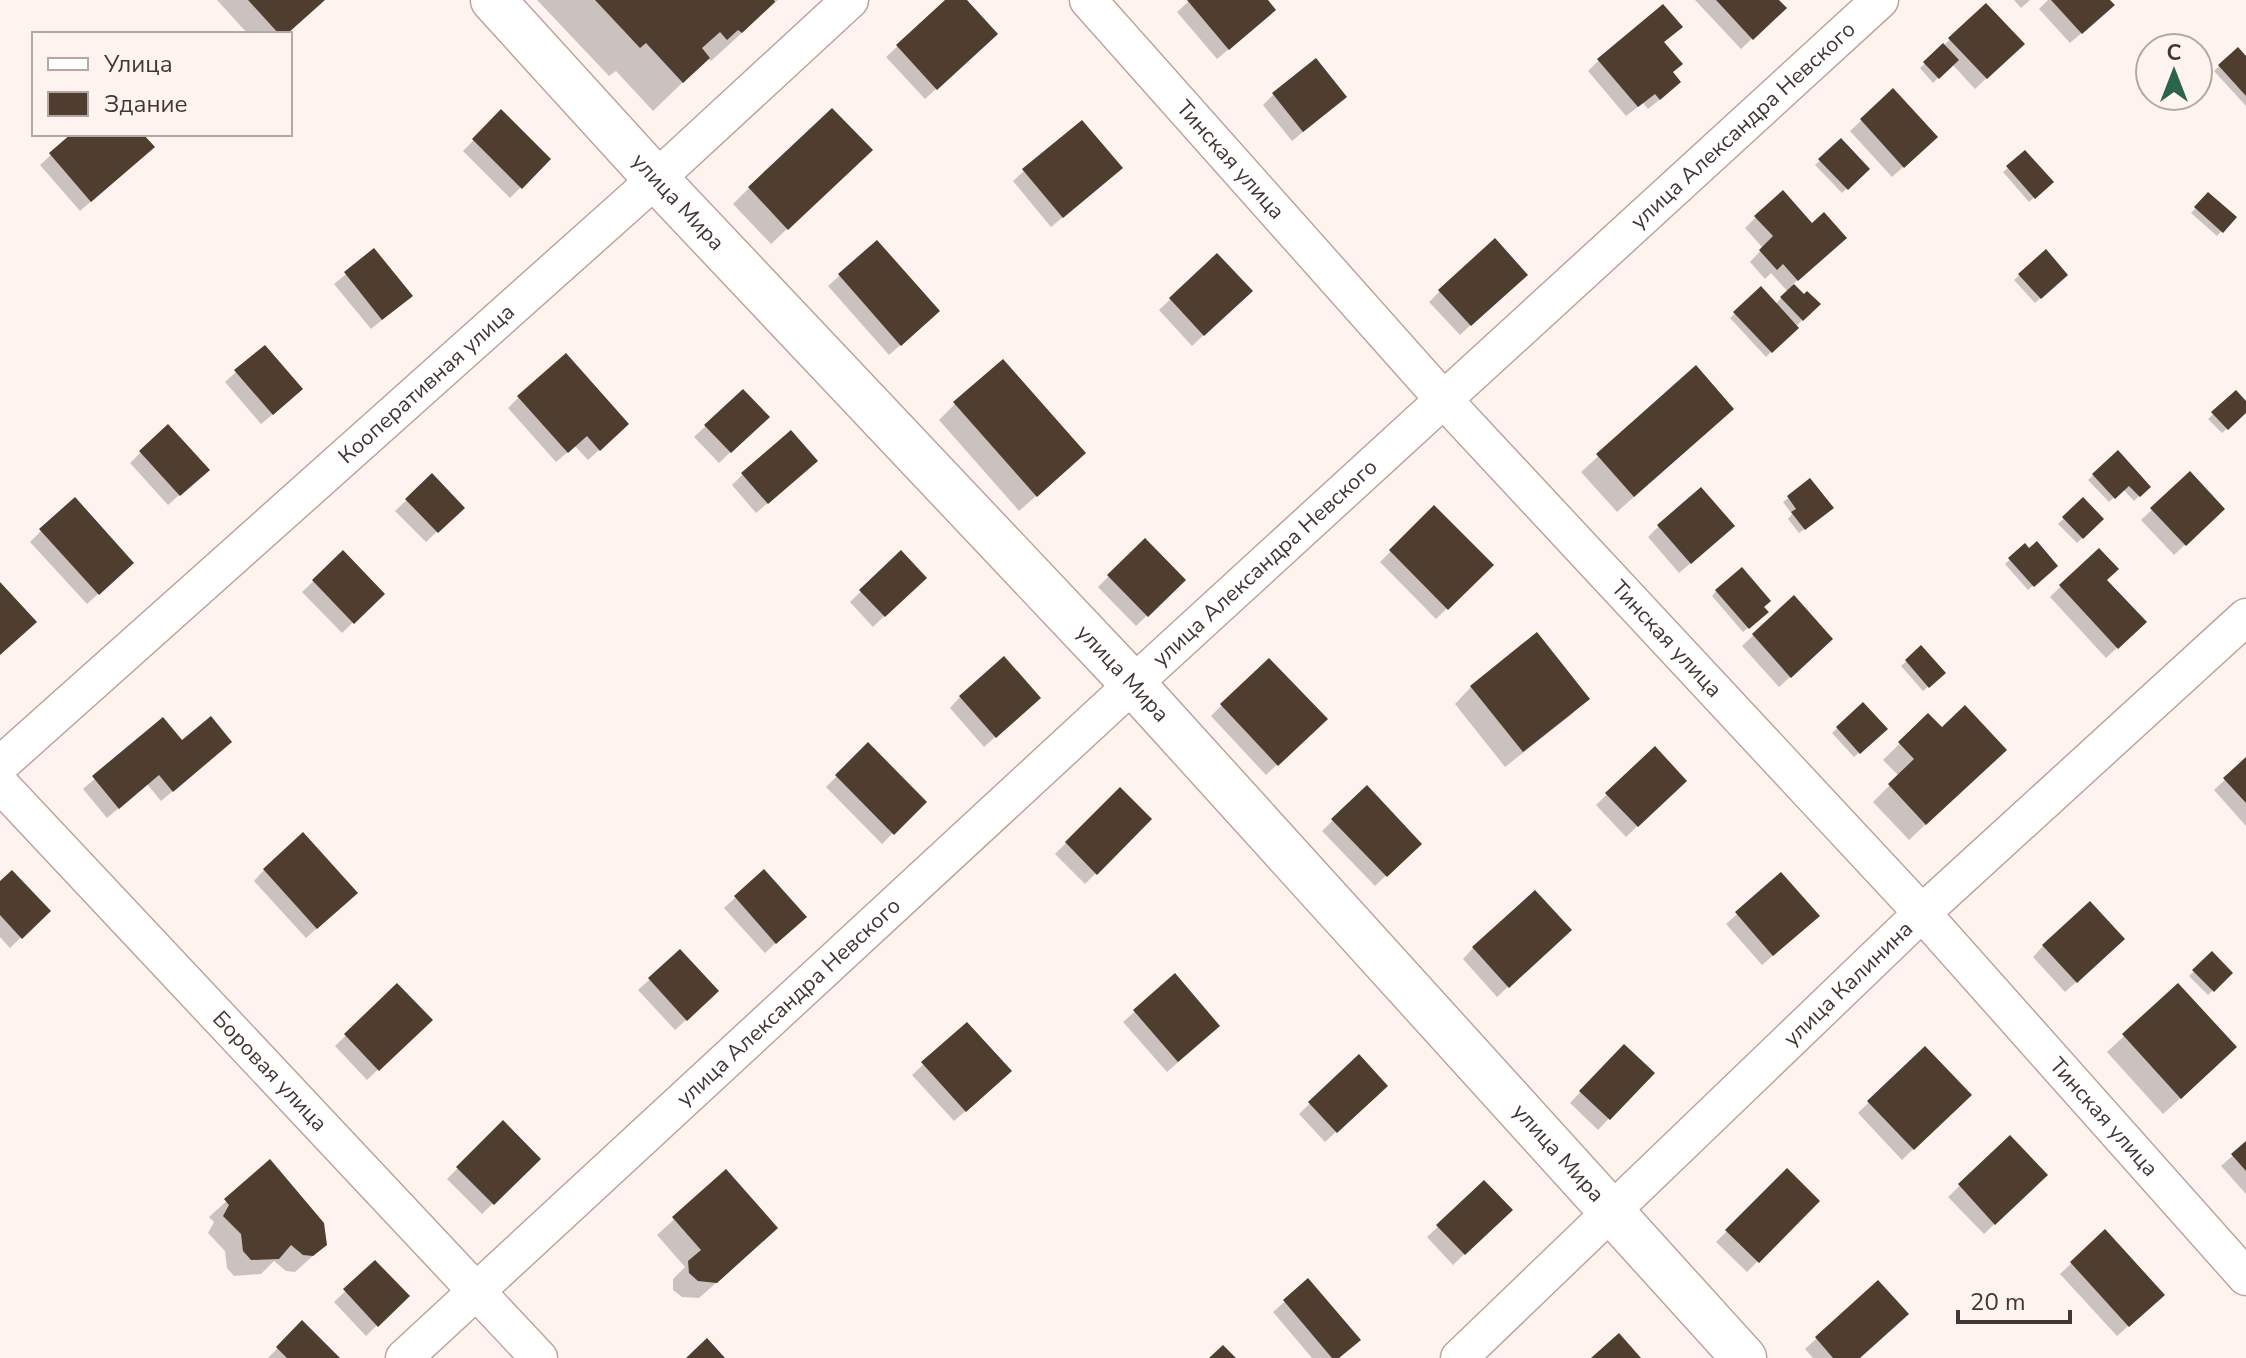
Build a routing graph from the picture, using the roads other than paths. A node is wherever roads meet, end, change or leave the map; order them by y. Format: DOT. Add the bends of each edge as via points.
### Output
graph roads {
  1 [pos="493,0"];
  2 [pos="850,0"];
  3 [pos="1088,0"];
  4 [pos="1880,0"];
  5 [pos="656,179"];
  6 [pos="1443,399"];
  7 [pos="2246,617"];
  8 [pos="1133,684"];
  9 [pos="0,765"];
  10 [pos="0,784"];
  11 [pos="1922,913"];
  12 [pos="1611,1214"];
  13 [pos="2246,1277"];
  14 [pos="477,1291"];
  15 [pos="404,1358"];
  16 [pos="539,1358"];
  17 [pos="1459,1358"];
  18 [pos="1744,1358"];
  1 -- 5 [label="main road, улица Мира"];
  2 -- 5 [label="street, Кооперативная улица"];
  3 -- 6 [label="street, Тинская улица"];
  4 -- 6 [label="street, улица Александра Невского"];
  5 -- 8 [label="main road, улица Мира"];
  5 -- 9 [label="street, Кооперативная улица"];
  6 -- 8 [label="street, улица Александра Невского"];
  6 -- 11 [label="street, Тинская улица"];
  7 -- 11 [label="street, улица Калинина"];
  8 -- 12 [label="main road, улица Мира"];
  8 -- 14 [label="street, улица Александра Невского"];
  10 -- 14 [label="street, Боровая улица"];
  11 -- 12 [label="street, улица Калинина"];
  11 -- 13 [label="street, Тинская улица"];
  12 -- 17 [label="street, улица Калинина"];
  12 -- 18 [label="main road, улица Мира"];
  14 -- 15 [label="street, улица Александра Невского"];
  14 -- 16 [label="street, Боровая улица"];
}
